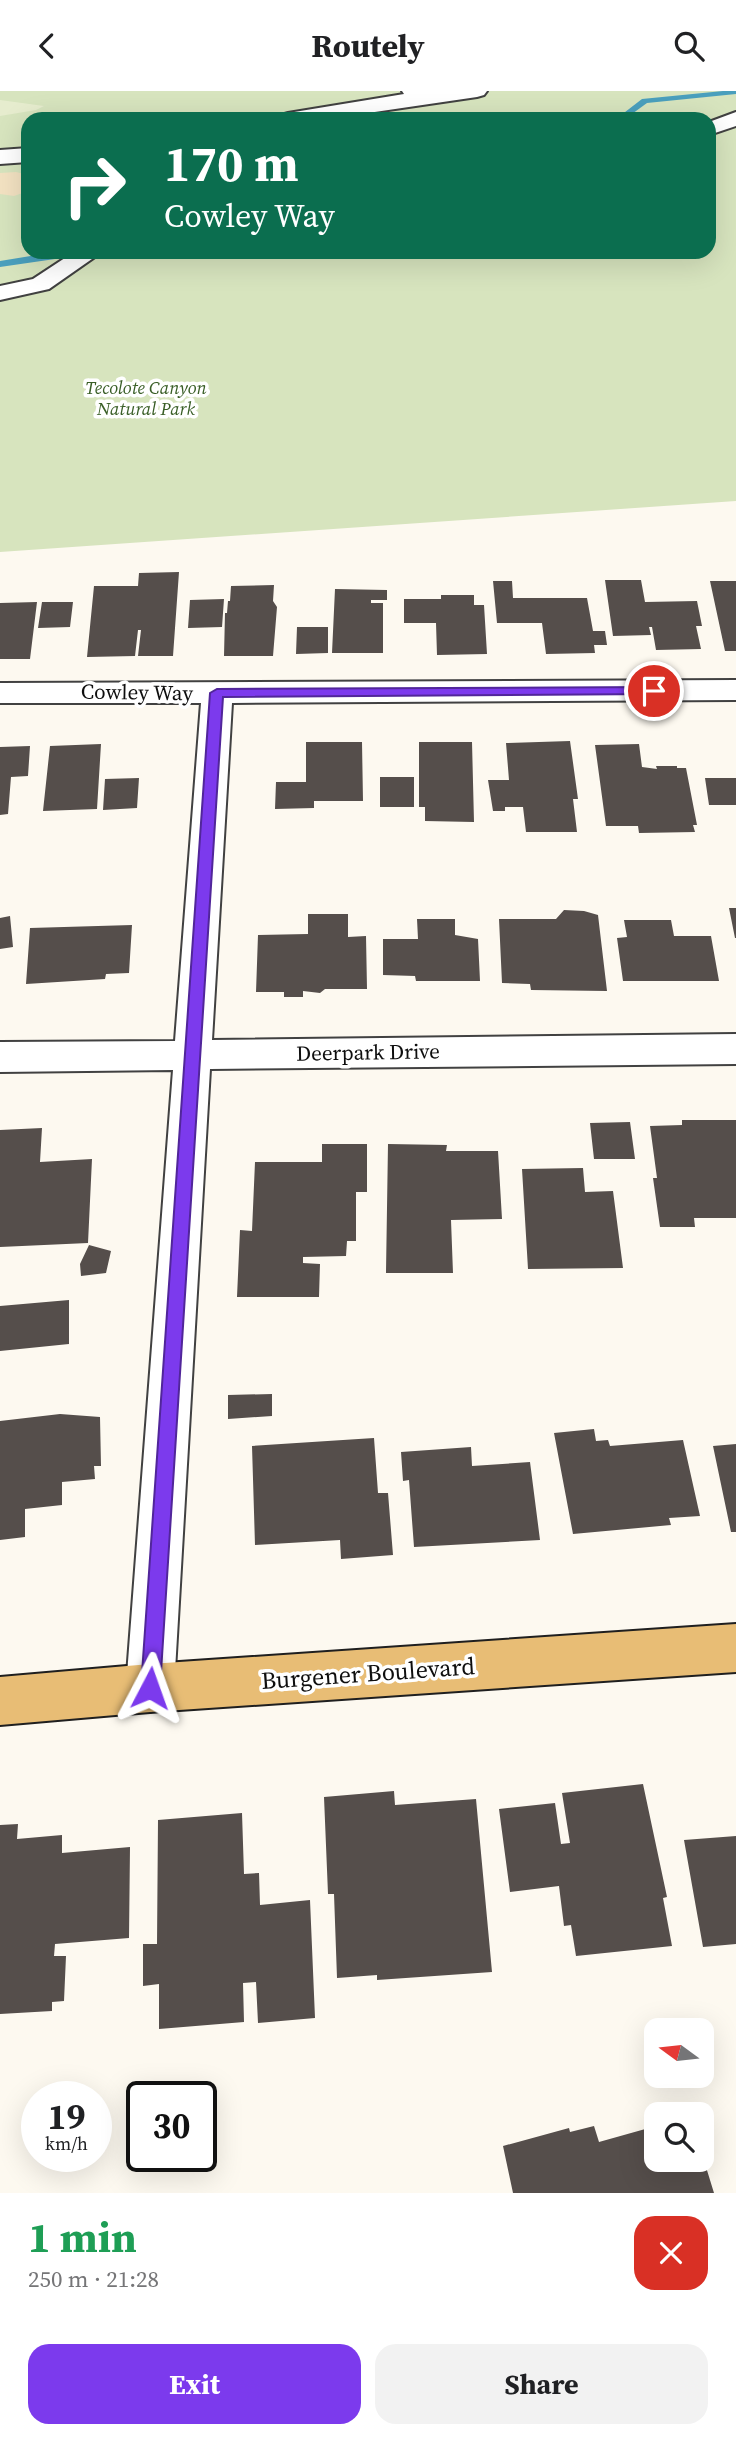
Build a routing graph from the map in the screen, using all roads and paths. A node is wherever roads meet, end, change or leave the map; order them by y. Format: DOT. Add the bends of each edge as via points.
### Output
graph roads {
  1 [pos="477,91"];
  2 [pos="415,95"];
  3 [pos="325,112"];
  4 [pos="736,118"];
  5 [pos="716,126"];
  6 [pos="21,156"];
  7 [pos="0,157"];
  8 [pos="79,259"];
  9 [pos="0,293"];
  10 [pos="736,690"];
  11 [pos="0,693"];
  12 [pos="217,693"];
  13 [pos="736,1049"];
  14 [pos="193,1053"];
  15 [pos="0,1057"];
  16 [pos="736,1649"];
  17 [pos="150,1688"];
  18 [pos="0,1701"];
  1 -- 2 [label="street"];
  2 -- 3 [label="street"];
  4 -- 5 [label="street"];
  6 -- 7 [label="street"];
  8 -- 9 [label="street" via="41,284"];
  10 -- 12 [label="street, Cowley Way"];
  11 -- 12 [label="street, Cowley Way"];
  12 -- 14 [label="street"];
  13 -- 14 [label="street, Deerpark Drive"];
  14 -- 15 [label="street, Deerpark Drive"];
  14 -- 17 [label="street"];
  16 -- 17 [label="main road, Burgener Boulevard"];
  17 -- 18 [label="main road, Burgener Boulevard"];
}
